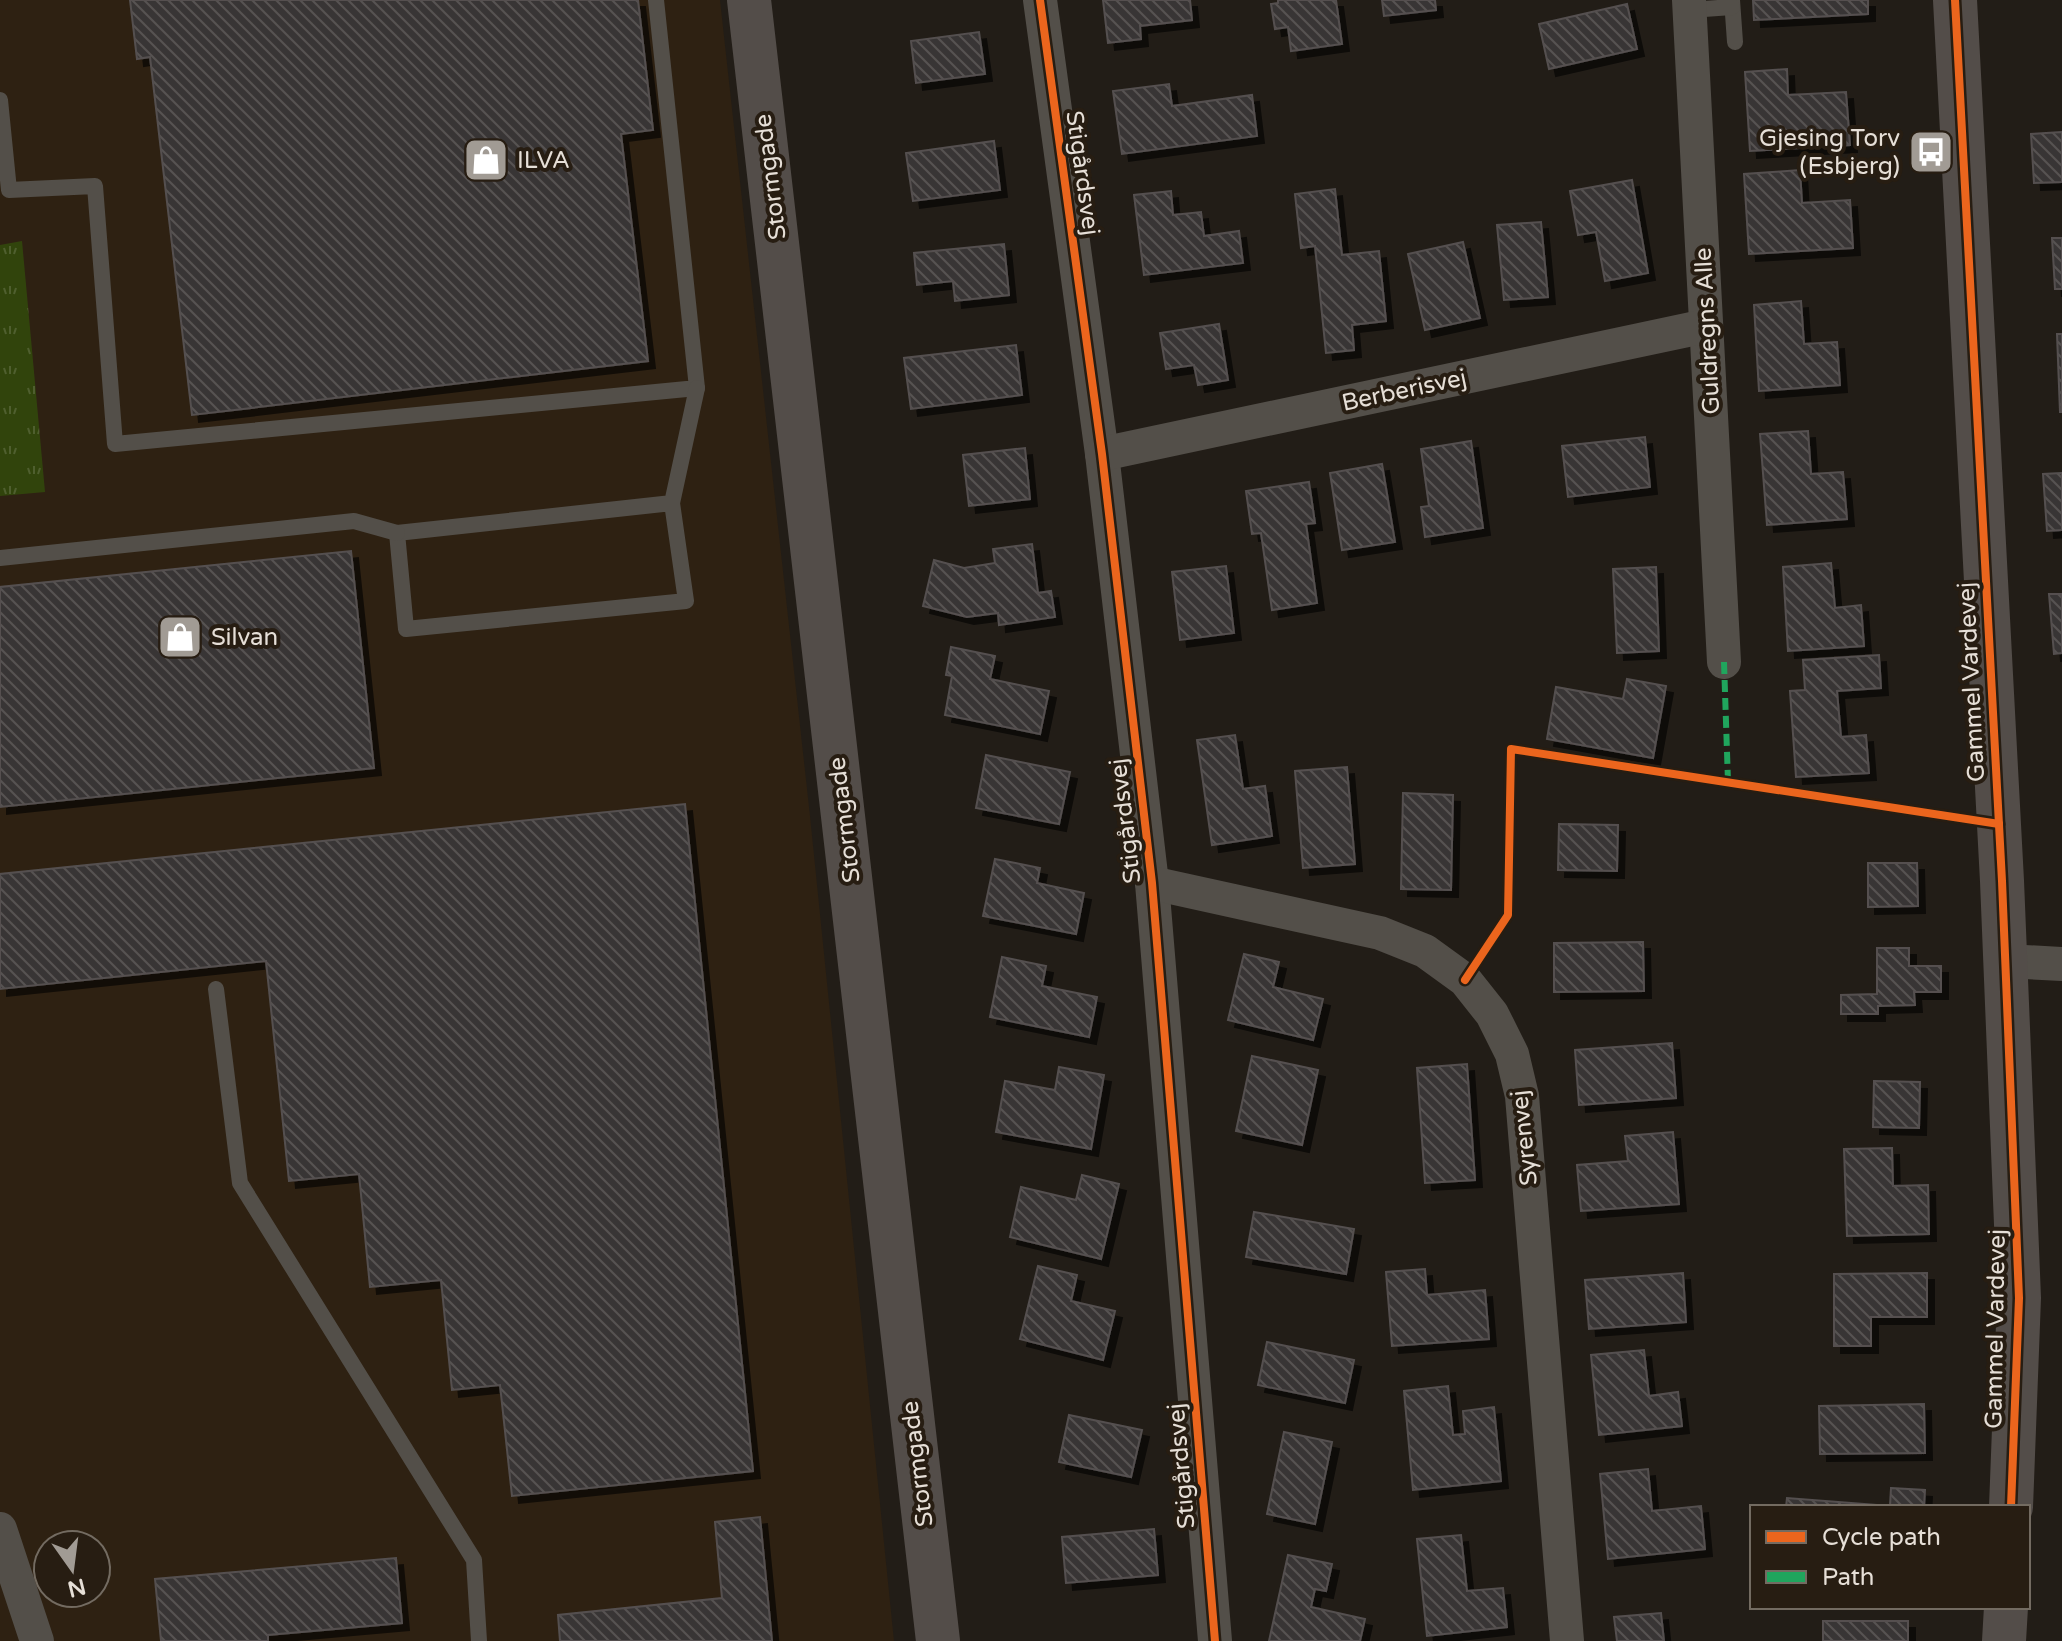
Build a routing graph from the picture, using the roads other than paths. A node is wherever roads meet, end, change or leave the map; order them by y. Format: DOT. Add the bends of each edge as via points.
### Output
graph roads {
  1 [pos="656,0"];
  2 [pos="749,0"];
  3 [pos="1040,0"];
  4 [pos="1955,0"];
  5 [pos="1732,3"];
  6 [pos="1689,5"];
  7 [pos="1735,42"];
  8 [pos="0,100"];
  9 [pos="1706,326"];
  10 [pos="697,388"];
  11 [pos="1102,454"];
  12 [pos="672,503"];
  13 [pos="397,533"];
  14 [pos="0,558"];
  15 [pos="1724,662"];
  16 [pos="1152,883"];
  17 [pos="2006,961"];
  18 [pos="2062,964"];
  19 [pos="216,989"];
  20 [pos="2011,1505"];
  21 [pos="0,1529"];
  22 [pos="2006,1609"];
  23 [pos="37,1641"];
  24 [pos="479,1641"];
  25 [pos="938,1641"];
  26 [pos="1215,1641"];
  27 [pos="1567,1641"];
  28 [pos="2004,1641"];
  1 -- 10 [label="lane"];
  2 -- 25 [label="street, Stormgade"];
  3 -- 11 [label="street, Stigårdsvej"];
  4 -- 17 [label="street, Gammel Vardevej"];
  5 -- 6 [label="lane"];
  5 -- 7 [label="lane"];
  6 -- 9 [label="street, Guldregns Alle"];
  8 -- 10 [label="lane" via="9,190 95,186 115,444"];
  9 -- 11 [label="street, Berberisvej"];
  9 -- 15 [label="street, Guldregns Alle"];
  10 -- 12 [label="lane"];
  11 -- 16 [label="street, Stigårdsvej"];
  12 -- 13 [label="lane"];
  12 -- 13 [label="lane" via="686,601 406,629"];
  13 -- 14 [label="lane" via="354,521"];
  16 -- 26 [label="street, Stigårdsvej"];
  16 -- 27 [label="street, Syrenvej" via="1380,933 1425,951 1465,980 1492,1014 1512,1054 1522,1096"];
  17 -- 18 [label="street"];
  17 -- 20 [label="street, Gammel Vardevej" via="2019,1298"];
  19 -- 24 [label="lane" via="240,1183 474,1560"];
  21 -- 23 [label="street"];
  22 -- 28 [label="street"];
}
